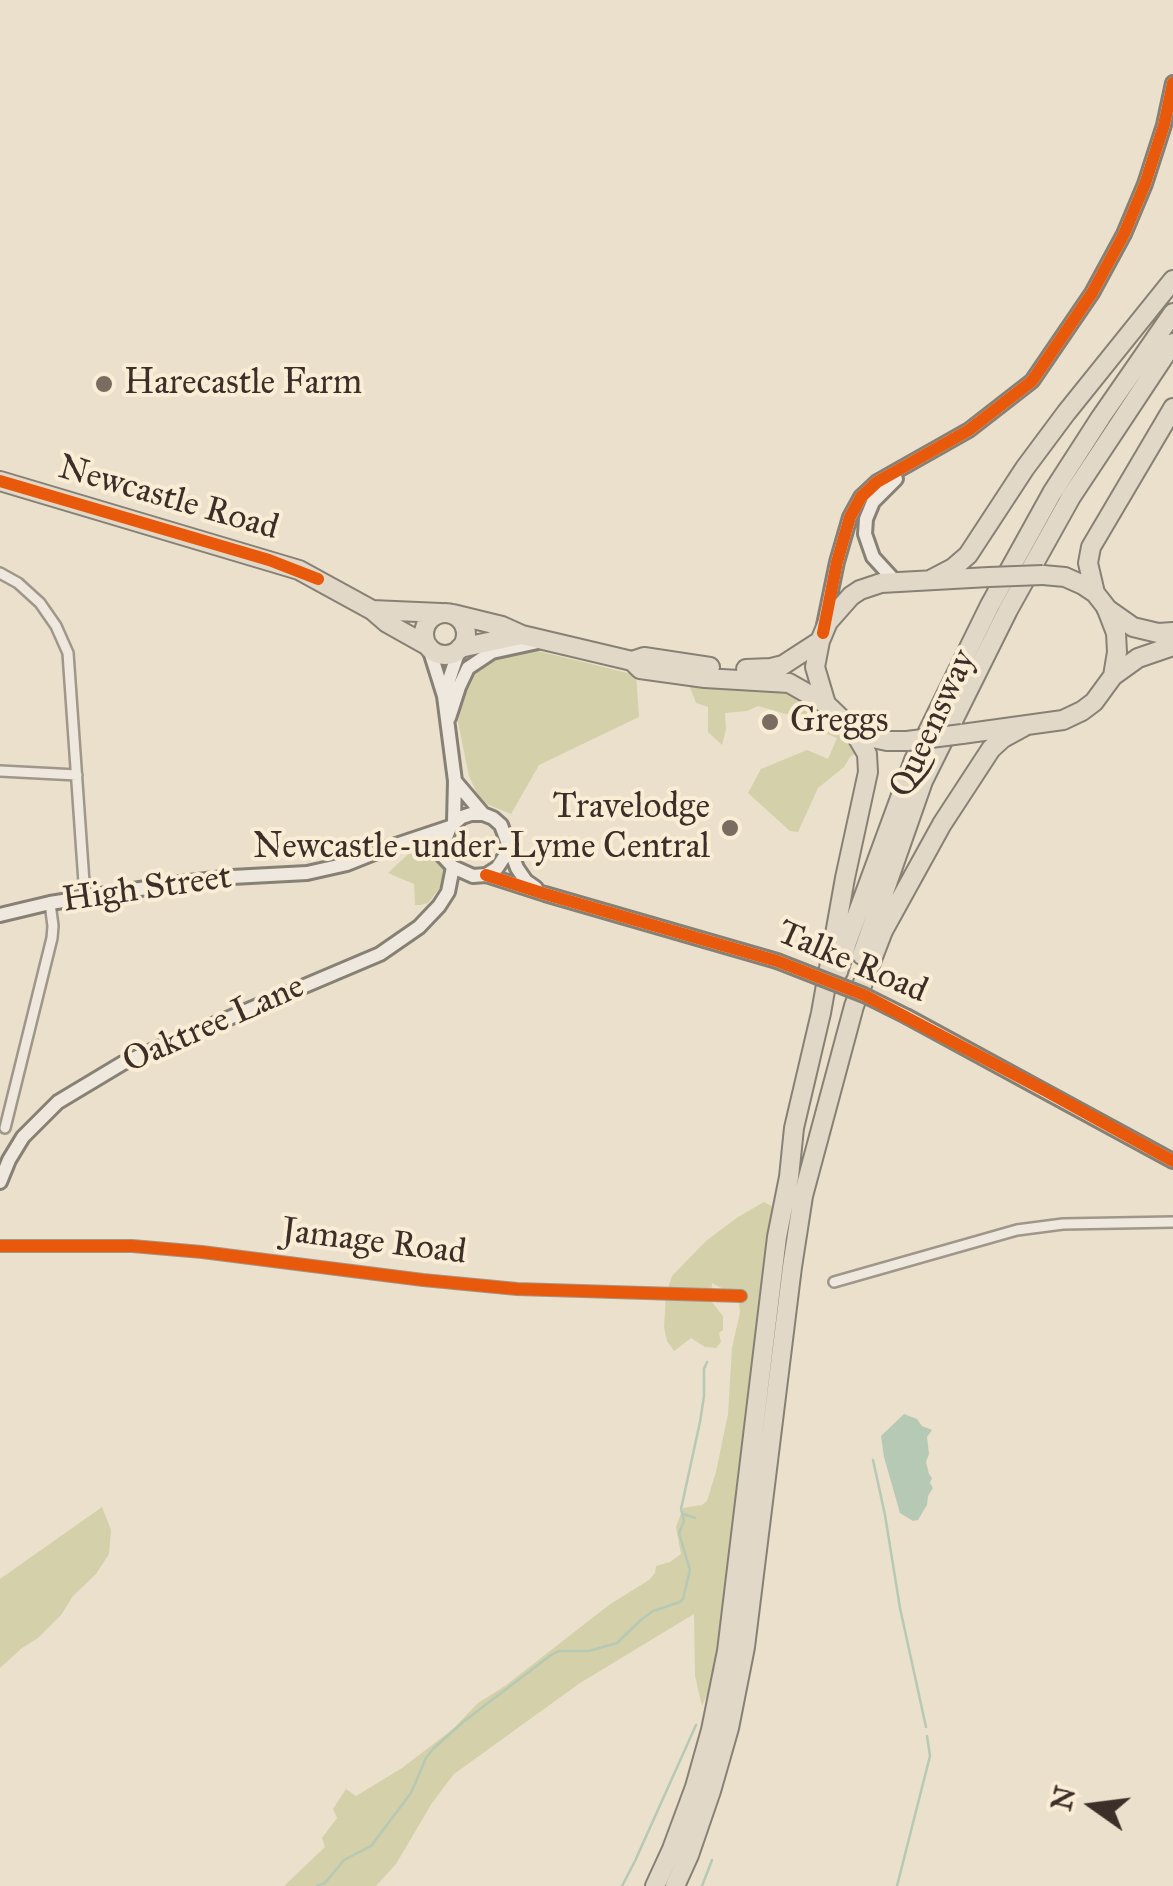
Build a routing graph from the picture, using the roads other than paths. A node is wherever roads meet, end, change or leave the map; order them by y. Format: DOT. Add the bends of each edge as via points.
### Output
graph roads {
  1 [pos="1173,83"];
  2 [pos="1173,280"];
  3 [pos="1173,313"];
  4 [pos="1173,343"];
  5 [pos="1173,408"];
  6 [pos="921,458"];
  7 [pos="0,481"];
  8 [pos="0,573"];
  9 [pos="932,579"];
  10 [pos="896,581"];
  11 [pos="1100,600"];
  12 [pos="372,610"];
  13 [pos="448,613"];
  14 [pos="1173,632"];
  15 [pos="522,635"];
  16 [pos="821,637"];
  17 [pos="546,640"];
  18 [pos="1173,646"];
  19 [pos="429,647"];
  20 [pos="460,649"];
  21 [pos="632,661"];
  22 [pos="1114,676"];
  23 [pos="444,696"];
  24 [pos="826,704"];
  25 [pos="448,725"];
  26 [pos="1024,726"];
  27 [pos="854,730"];
  28 [pos="0,770"];
  29 [pos="77,775"];
  30 [pos="455,781"];
  31 [pos="483,814"];
  32 [pos="452,824"];
  33 [pos="410,841"];
  34 [pos="508,845"];
  35 [pos="451,864"];
  36 [pos="479,875"];
  37 [pos="448,892"];
  38 [pos="545,894"];
  39 [pos="85,898"];
  40 [pos="50,903"];
  41 [pos="0,914"];
  42 [pos="5,1128"];
  43 [pos="1173,1162"];
  44 [pos="788,1177"];
  45 [pos="0,1182"];
  46 [pos="804,1196"];
  47 [pos="1173,1222"];
  48 [pos="0,1246"];
  49 [pos="834,1282"];
  50 [pos="742,1296"];
  51 [pos="655,1886"];
  52 [pos="675,1886"];
  1 -- 6 [label="street" via="1145,184 1092,293 1032,381"];
  2 -- 9 [label="highway" via="1025,468 968,555"];
  3 -- 44 [label="highway, Queensway" via="1052,493 914,760 847,942"];
  4 -- 46 [label="highway, Queensway" via="1071,497 923,782 839,1032"];
  5 -- 11 [label="highway" via="1091,548 1088,571"];
  6 -- 10 [label="street" via="880,494 866,519 868,549"];
  6 -- 16 [label="street" via="877,482 855,507"];
  7 -- 12 [label="highway, Newcastle Road" via="299,570"];
  8 -- 29 [label="street" via="40,603 68,653"];
  9 -- 10 [label="highway"];
  9 -- 11 [label="highway, bridge" via="1058,576"];
  10 -- 16 [label="highway" via="851,596"];
  11 -- 14 [label="highway" via="1133,627"];
  11 -- 22 [label="highway" via="1116,633"];
  12 -- 13 [label="highway, Newcastle Road"];
  12 -- 19 [label="highway, Newcastle Road"];
  13 -- 15 [label="highway, Newcastle Road"];
  13 -- 19 [label="highway" via="426,625"];
  13 -- 20 [label="highway" via="466,627"];
  15 -- 17 [label="highway, Newcastle Road"];
  15 -- 20 [label="highway, Newcastle Road"];
  16 -- 21 [label="highway, Newcastle Road" via="771,668"];
  16 -- 24 [label="highway" via="816,667"];
  17 -- 21 [label="highway, Newcastle Road"];
  17 -- 25 [label="street" via="492,652 468,668"];
  18 -- 22 [label="highway" via="1138,658"];
  19 -- 20 [label="highway" via="441,654"];
  19 -- 23 [label="street"];
  20 -- 23 [label="street"];
  21 -- 24 [label="highway, Newcastle Road" via="640,669 682,676 788,683"];
  22 -- 26 [label="highway" via="1082,711"];
  23 -- 25 [label="street"];
  24 -- 27 [label="highway, Newcastle Road"];
  25 -- 30 [label="street"];
  26 -- 27 [label="highway, bridge" via="906,741"];
  26 -- 46 [label="highway" via="981,763 883,931 854,1006"];
  27 -- 44 [label="highway" via="868,772"];
  28 -- 29 [label="street"];
  29 -- 39 [label="street"];
  30 -- 31 [label="street"];
  30 -- 32 [label="street"];
  31 -- 32 [label="street"];
  31 -- 34 [label="street" via="501,825"];
  32 -- 33 [label="street, High Street"];
  32 -- 35 [label="street" via="445,840"];
  33 -- 35 [label="street" via="438,850"];
  33 -- 39 [label="street, High Street" via="307,873"];
  34 -- 36 [label="street" via="497,868"];
  34 -- 38 [label="street" via="526,881"];
  35 -- 36 [label="street"];
  35 -- 37 [label="street, Oaktree Lane"];
  36 -- 37 [label="street, Oaktree Lane"];
  36 -- 38 [label="street, Talke Road"];
  37 -- 45 [label="street, Oaktree Lane" via="419,927 380,954 123,1063 58,1102 23,1137"];
  38 -- 43 [label="street, Talke Road, bridge" via="776,961 864,995"];
  39 -- 40 [label="street, High Street"];
  40 -- 41 [label="street, High Street"];
  40 -- 42 [label="street" via="52,938"];
  44 -- 51 [label="highway" via="724,1667 695,1787"];
  46 -- 52 [label="highway" via="742,1663 712,1791"];
  47 -- 49 [label="street" via="1016,1230"];
  48 -- 50 [label="street, Jamage Road" via="132,1246 517,1289"];
}
